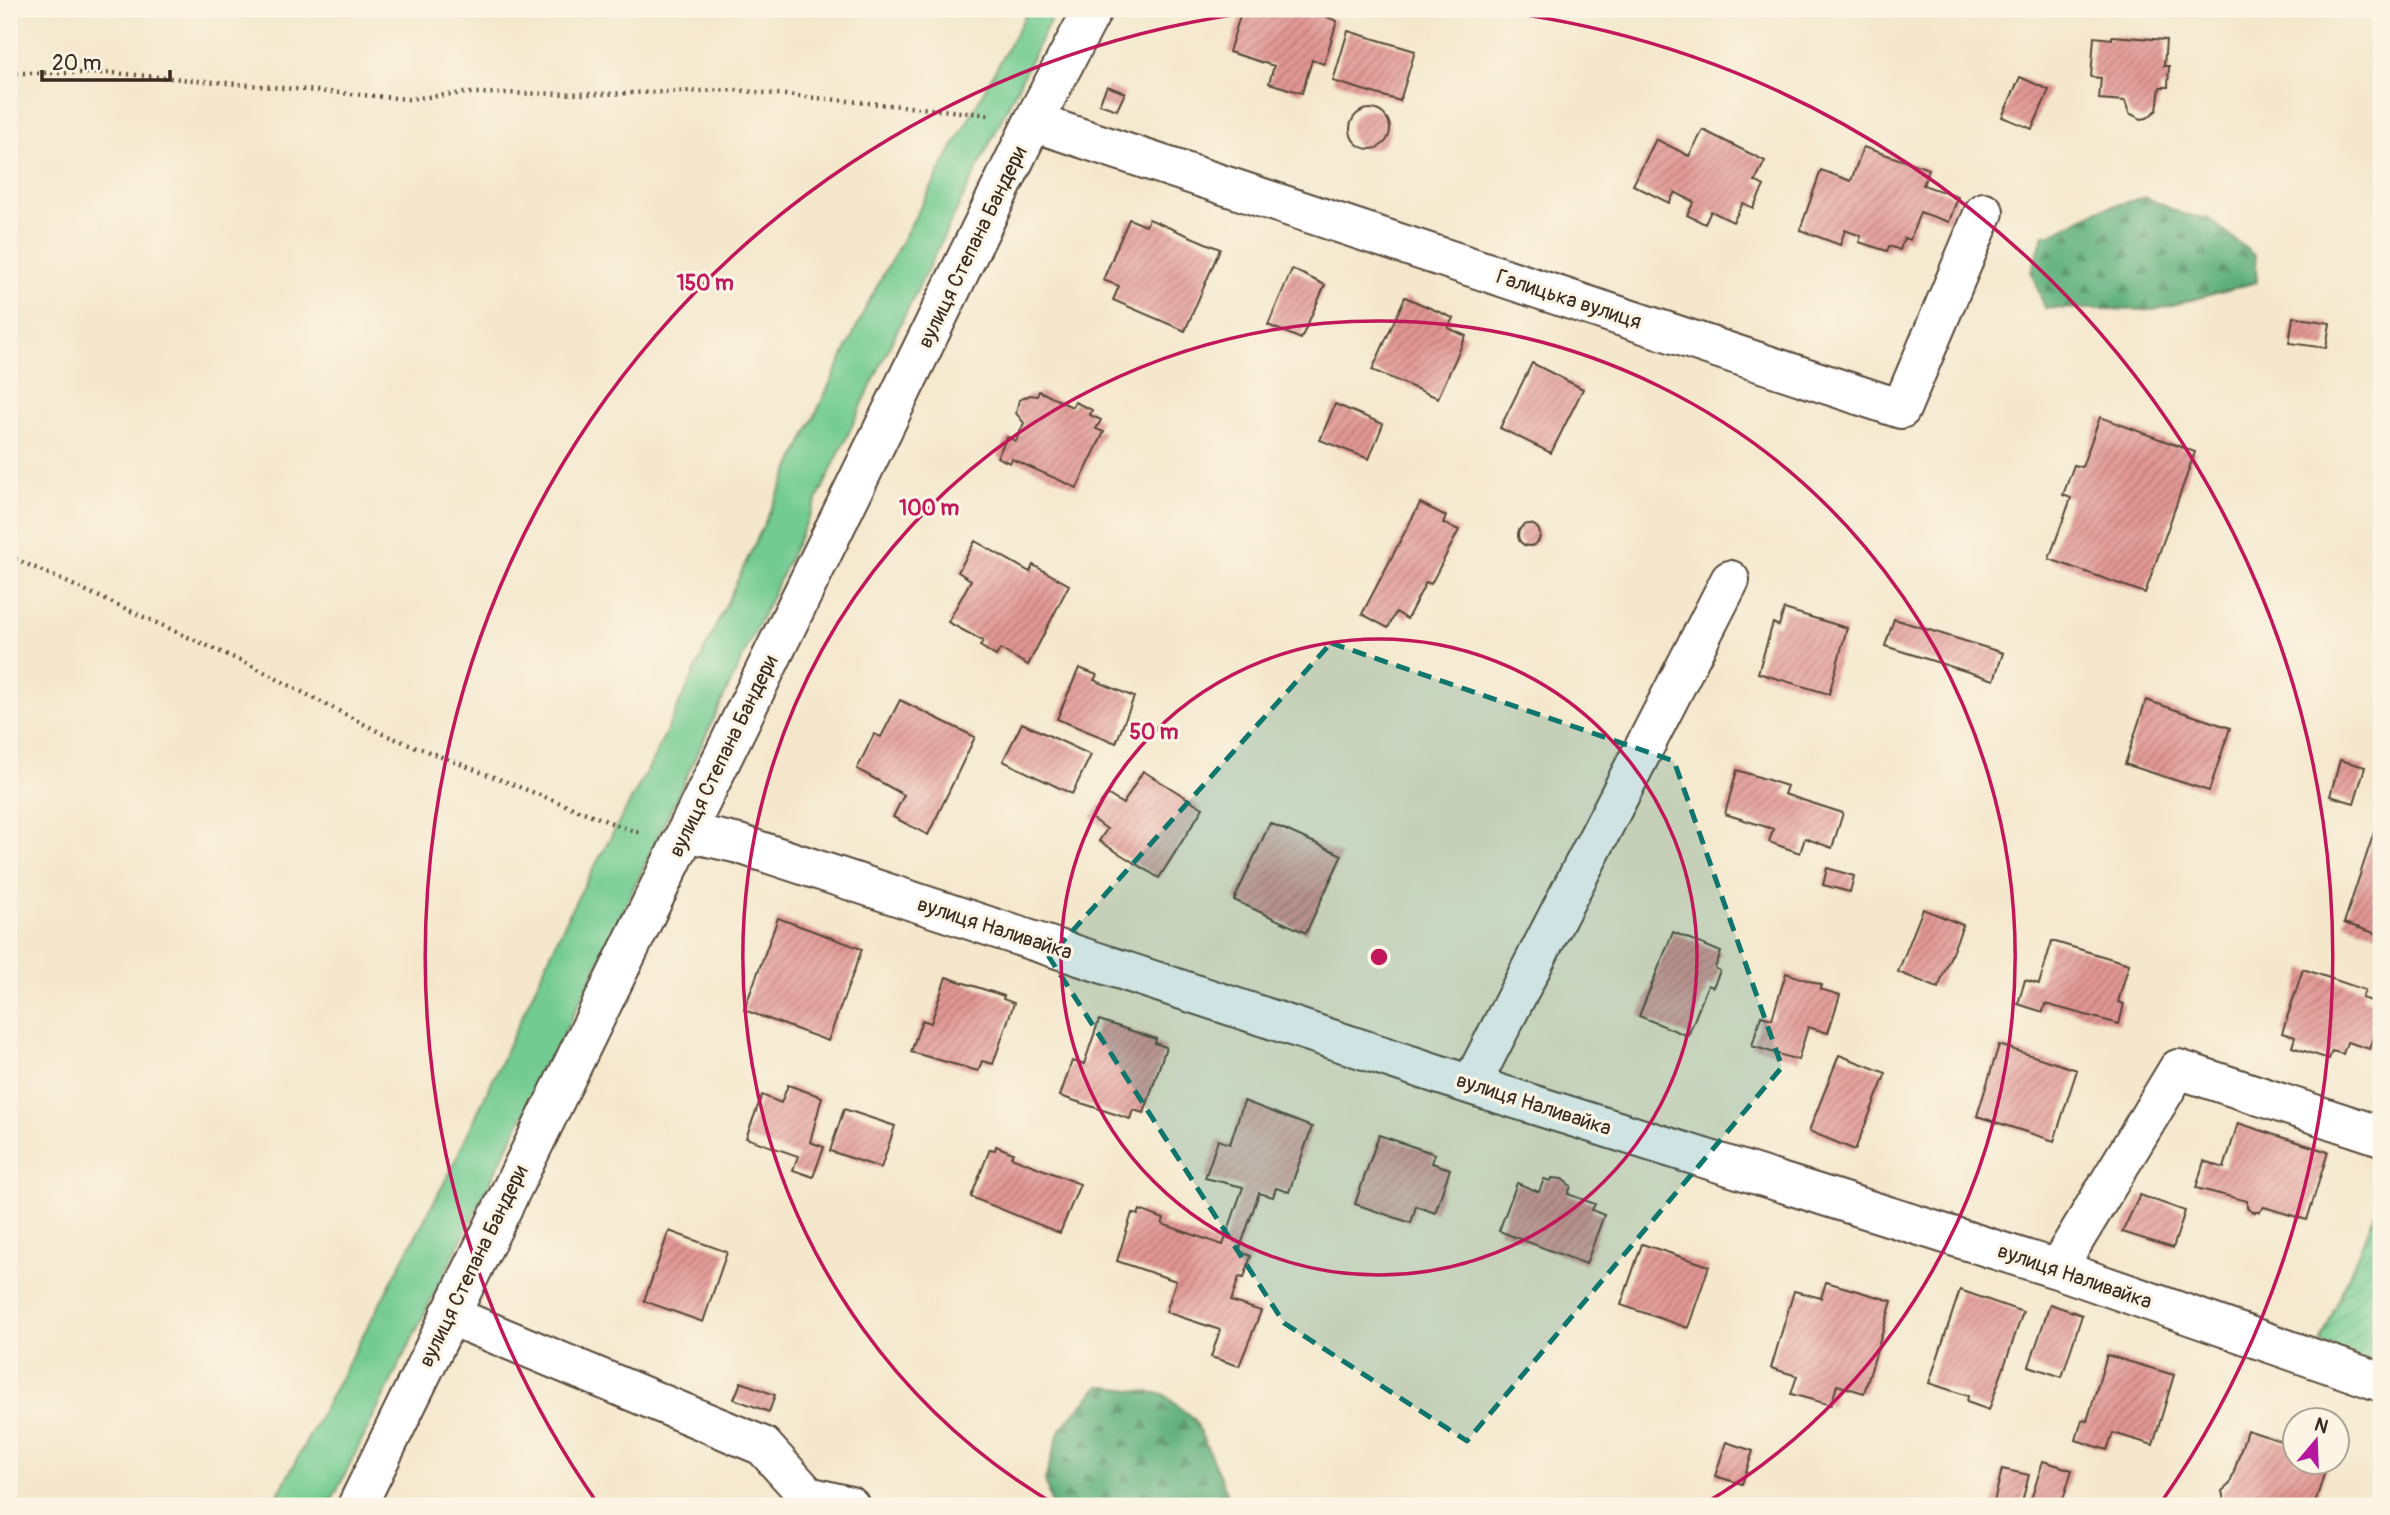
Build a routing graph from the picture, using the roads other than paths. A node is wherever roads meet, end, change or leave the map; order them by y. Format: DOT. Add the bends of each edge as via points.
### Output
graph roads {
  1 [pos="1093,9"];
  2 [pos="1033,122"];
  3 [pos="1984,212"];
  4 [pos="1730,580"];
  5 [pos="686,832"];
  6 [pos="1471,1085"];
  7 [pos="2381,1136"];
  8 [pos="2057,1269"];
  9 [pos="449,1315"];
  10 [pos="2381,1382"];
  11 [pos="356,1506"];
  12 [pos="850,1506"];
  1 -- 2 [label="street, вулиця Степана Бандери"];
  2 -- 3 [label="street, Галицька вулиця" via="1901,410"];
  2 -- 5 [label="street, вулиця Степана Бандери"];
  4 -- 6 [label="street"];
  5 -- 6 [label="street, вулиця Наливайка" via="739,844"];
  5 -- 9 [label="street, вулиця Степана Бандери"];
  6 -- 8 [label="street, вулиця Наливайка"];
  7 -- 8 [label="street" via="2178,1069"];
  8 -- 10 [label="street, вулиця Наливайка"];
  9 -- 11 [label="street, вулиця Степана Бандери"];
  9 -- 12 [label="street" via="763,1446 808,1496"];
}
